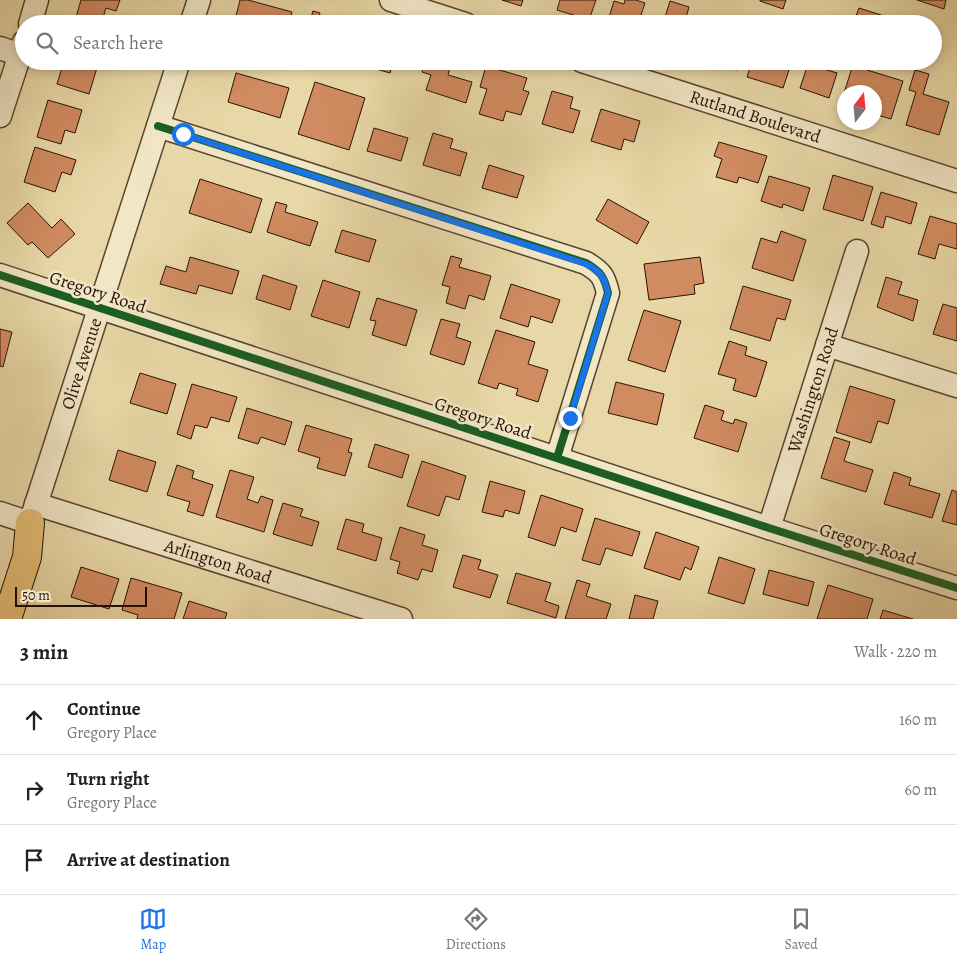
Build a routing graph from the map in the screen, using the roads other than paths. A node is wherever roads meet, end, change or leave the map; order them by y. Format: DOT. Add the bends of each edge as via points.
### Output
graph roads {
  1 [pos="37,0"];
  2 [pos="199,0"];
  3 [pos="391,0"];
  4 [pos="33,15"];
  5 [pos="194,15"];
  6 [pos="437,15"];
  7 [pos="14,48"];
  8 [pos="176,70"];
  9 [pos="610,70"];
  10 [pos="0,116"];
  11 [pos="158,126"];
  12 [pos="957,181"];
  13 [pos="857,251"];
  14 [pos="0,275"];
  15 [pos="99,308"];
  16 [pos="827,345"];
  17 [pos="957,386"];
  18 [pos="557,458"];
  19 [pos="0,513"];
  20 [pos="33,513"];
  21 [pos="769,528"];
  22 [pos="8,576"];
  23 [pos="957,588"];
  24 [pos="7,619"];
  25 [pos="401,619"];
  1 -- 4 [label="street"];
  2 -- 5 [label="street"];
  3 -- 6 [label="street"];
  7 -- 10 [label="street"];
  8 -- 11 [label="street, Olive Avenue"];
  9 -- 12 [label="street, Rutland Boulevard"];
  11 -- 15 [label="street, Olive Avenue"];
  11 -- 18 [label="street" via="576,260 597,270 605,280 608,293"];
  13 -- 16 [label="street, Washington Road"];
  14 -- 15 [label="street, Gregory Road"];
  15 -- 18 [label="street, Gregory Road"];
  15 -- 20 [label="street, Olive Avenue"];
  16 -- 17 [label="street"];
  16 -- 21 [label="street, Washington Road"];
  18 -- 21 [label="street, Gregory Road"];
  19 -- 20 [label="street, Arlington Road"];
  20 -- 22 [label="main road, Olive Avenue" via="10,553"];
  20 -- 25 [label="street, Arlington Road"];
  21 -- 23 [label="street, Gregory Road"];
  22 -- 24 [label="main road, Olive Avenue"];
}
